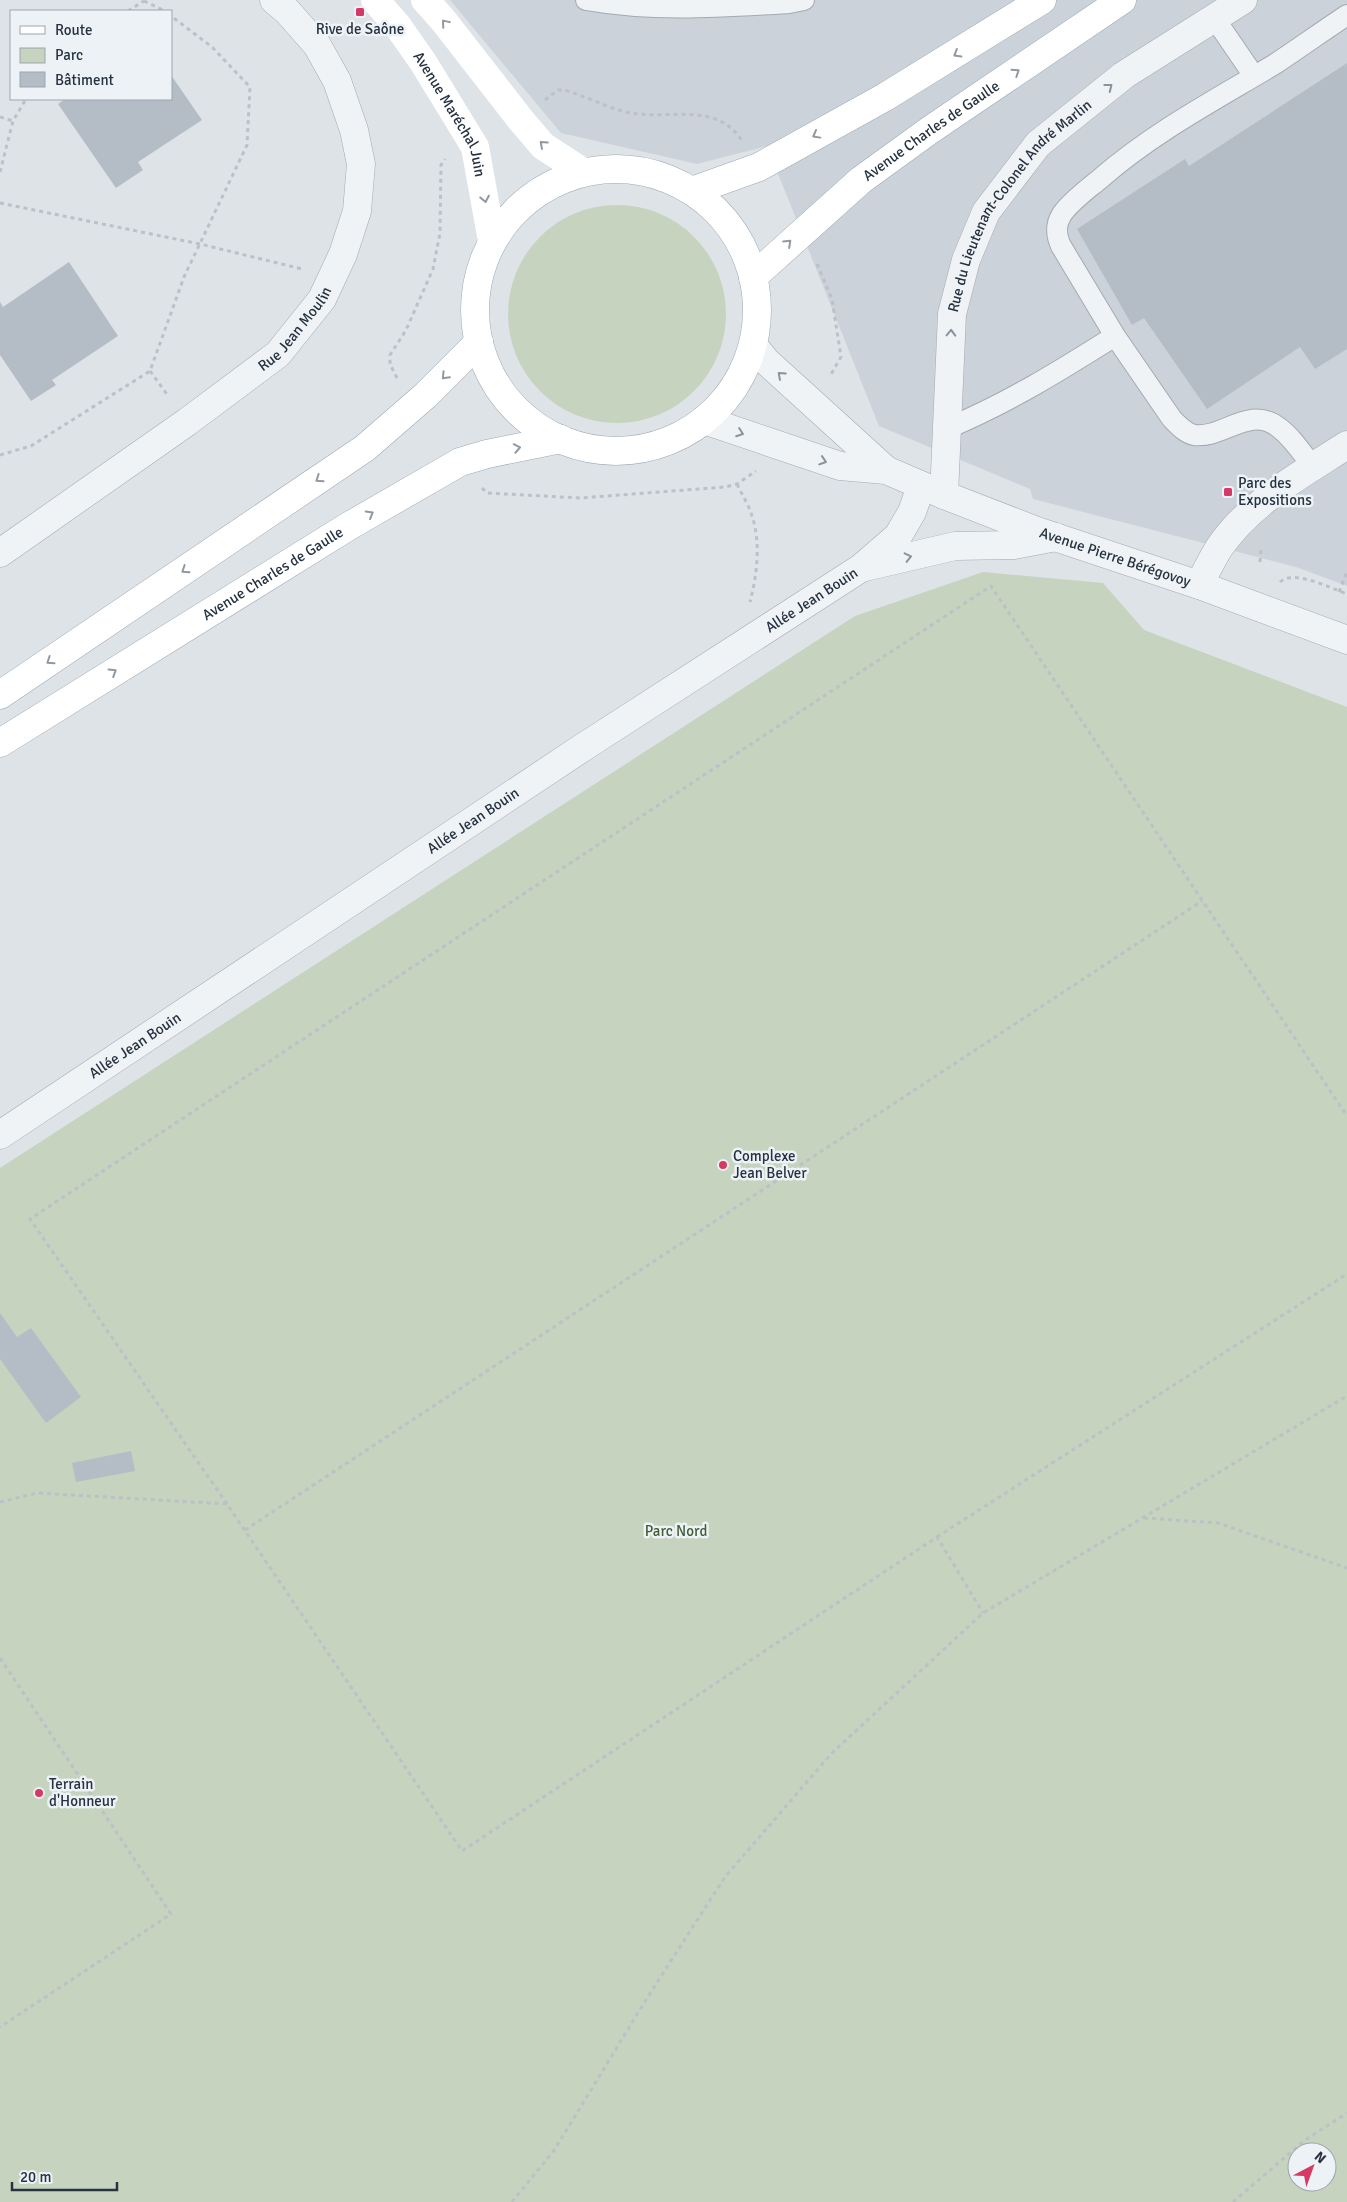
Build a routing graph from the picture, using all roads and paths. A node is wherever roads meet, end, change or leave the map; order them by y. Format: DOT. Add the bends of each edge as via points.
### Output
graph roads {
  1 [pos="145,0"];
  2 [pos="274,0"];
  3 [pos="375,0"];
  4 [pos="425,0"];
  5 [pos="586,0"];
  6 [pos="804,0"];
  7 [pos="1042,0"];
  8 [pos="1122,0"];
  9 [pos="1243,0"];
  10 [pos="130,10"];
  11 [pos="163,10"];
  12 [pos="1347,15"];
  13 [pos="172,17"];
  14 [pos="1215,19"];
  15 [pos="1254,76"];
  16 [pos="25,100"];
  17 [pos="538,104"];
  18 [pos="0,117"];
  19 [pos="13,120"];
  20 [pos="746,148"];
  21 [pos="453,154"];
  22 [pos="0,172"];
  23 [pos="583,172"];
  24 [pos="692,191"];
  25 [pos="0,203"];
  26 [pos="492,242"];
  27 [pos="200,244"];
  28 [pos="815,260"];
  29 [pos="753,276"];
  30 [pos="331,280"];
  31 [pos="1115,336"];
  32 [pos="479,342"];
  33 [pos="753,345"];
  34 [pos="829,378"];
  35 [pos="418,403"];
  36 [pos="704,420"];
  37 [pos="948,428"];
  38 [pos="561,439"];
  39 [pos="1347,445"];
  40 [pos="0,455"];
  41 [pos="460,462"];
  42 [pos="761,465"];
  43 [pos="1313,468"];
  44 [pos="886,470"];
  45 [pos="737,484"];
  46 [pos="932,490"];
  47 [pos="1056,537"];
  48 [pos="0,553"];
  49 [pos="861,568"];
  50 [pos="1347,572"];
  51 [pos="1199,585"];
  52 [pos="1340,592"];
  53 [pos="1347,640"];
  54 [pos="739,646"];
  55 [pos="0,694"];
  56 [pos="0,743"];
  57 [pos="1202,901"];
  58 [pos="1347,1116"];
  59 [pos="0,1135"];
  60 [pos="1347,1274"];
  61 [pos="1347,1396"];
  62 [pos="0,1502"];
  63 [pos="227,1504"];
  64 [pos="1144,1518"];
  65 [pos="245,1530"];
  66 [pos="938,1536"];
  67 [pos="1347,1568"];
  68 [pos="983,1613"];
  69 [pos="0,1658"];
  70 [pos="0,2028"];
  71 [pos="1347,2113"];
  72 [pos="512,2202"];
  73 [pos="1232,2202"];
  1 -- 10 [label="path"];
  1 -- 11 [label="path"];
  2 -- 30 [label="street, Rue Jean Moulin" via="317,45 337,81 354,130 361,164 357,211"];
  3 -- 26 [label="main road, Avenue Maréchal Juin, one-way" via="397,25 475,147"];
  23 -- 4 [label="main road, one-way" via="544,146"];
  5 -- 6 [label="lane" via="689,8"];
  7 -- 24 [label="main road, one-way" via="885,97 759,167"];
  29 -- 8 [label="main road, Avenue Charles de Gaulle, one-way" via="861,180"];
  9 -- 14 [label="street, Rue du Lieutenant-Colonel André Marlin"];
  12 -- 15 [label="lane"];
  13 -- 27 [label="path" via="212,47 250,87 247,145"];
  14 -- 15 [label="lane"];
  37 -- 14 [label="street, Rue du Lieutenant-Colonel André Marlin, one-way" via="952,314 966,260 986,212 1038,144 1124,75"];
  15 -- 31 [label="lane" via="1130,153 1063,214 1056,235"];
  16 -- 19 [label="path"];
  17 -- 20 [label="path" via="558,90 564,90 628,112 660,116 707,115 734,128"];
  18 -- 19 [label="path"];
  19 -- 22 [label="path"];
  21 -- 35 [label="path" via="441,165 440,233 433,269 406,330 390,355 394,374"];
  23 -- 24 [label="main road" via="639,171 667,178"];
  23 -- 26 [label="main road" via="555,182 530,197 508,218"];
  24 -- 29 [label="main road" via="720,214 740,243"];
  25 -- 27 [label="path"];
  26 -- 32 [label="main road" via="479,274 475,307"];
  27 -- 30 [label="path" via="304,269"];
  27 -- 40 [label="path" via="184,277 150,371 31,446"];
  28 -- 34 [label="path" via="832,299 841,357"];
  29 -- 33 [label="main road" via="757,299"];
  30 -- 48 [label="street, Rue Jean Moulin" via="322,299 278,354"];
  31 -- 37 [label="lane" via="1046,380 983,414"];
  31 -- 43 [label="lane" via="1181,429 1193,435 1208,434 1246,420 1263,420 1277,426 1292,439"];
  32 -- 35 [label="main road, one-way"];
  32 -- 38 [label="main road" via="487,367 500,390 537,427"];
  33 -- 36 [label="main road" via="742,373 726,399"];
  44 -- 33 [label="street, Avenue Pierre Bérégovoy, one-way" via="766,361"];
  35 -- 55 [label="main road, one-way" via="365,448"];
  36 -- 38 [label="main road" via="672,439 635,449 597,449"];
  36 -- 44 [label="street, Avenue Pierre Bérégovoy, one-way" via="840,466"];
  37 -- 46 [label="street, Rue du Lieutenant-Colonel André Marlin"];
  41 -- 38 [label="main road, Avenue Charles de Gaulle, one-way"];
  39 -- 43 [label="street"];
  41 -- 45 [label="path" via="487,493 580,498"];
  56 -- 41 [label="main road, Avenue Charles de Gaulle, one-way" via="349,526"];
  42 -- 45 [label="path" via="750,478"];
  43 -- 51 [label="street" via="1254,508 1237,525 1219,548"];
  44 -- 46 [label="street, Avenue Pierre Bérégovoy"];
  45 -- 54 [label="path" via="753,517 757,553 755,581"];
  46 -- 47 [label="street, Avenue Pierre Bérégovoy"];
  46 -- 49 [label="street, Allée Jean Bouin" via="912,512 898,536"];
  49 -- 47 [label="street, one-way" via="955,546 1014,545"];
  47 -- 51 [label="street, Avenue Pierre Bérégovoy"];
  49 -- 54 [label="street, Allée Jean Bouin"];
  50 -- 52 [label="path"];
  51 -- 53 [label="street, Avenue Pierre Bérégovoy"];
  54 -- 59 [label="street, Allée Jean Bouin"];
  57 -- 58 [label="path"];
  57 -- 63 [label="path" via="991,586 30,1219"];
  57 -- 65 [label="path"];
  60 -- 66 [label="path"];
  61 -- 64 [label="path"];
  62 -- 63 [label="path" via="37,1493"];
  63 -- 65 [label="path"];
  64 -- 67 [label="path" via="1218,1523"];
  64 -- 68 [label="path"];
  65 -- 66 [label="path" via="462,1850"];
  66 -- 68 [label="path"];
  68 -- 72 [label="path" via="831,1754 725,1876 555,2149"];
  69 -- 70 [label="path" via="171,1914"];
  71 -- 73 [label="path" via="1305,2140"];
}
